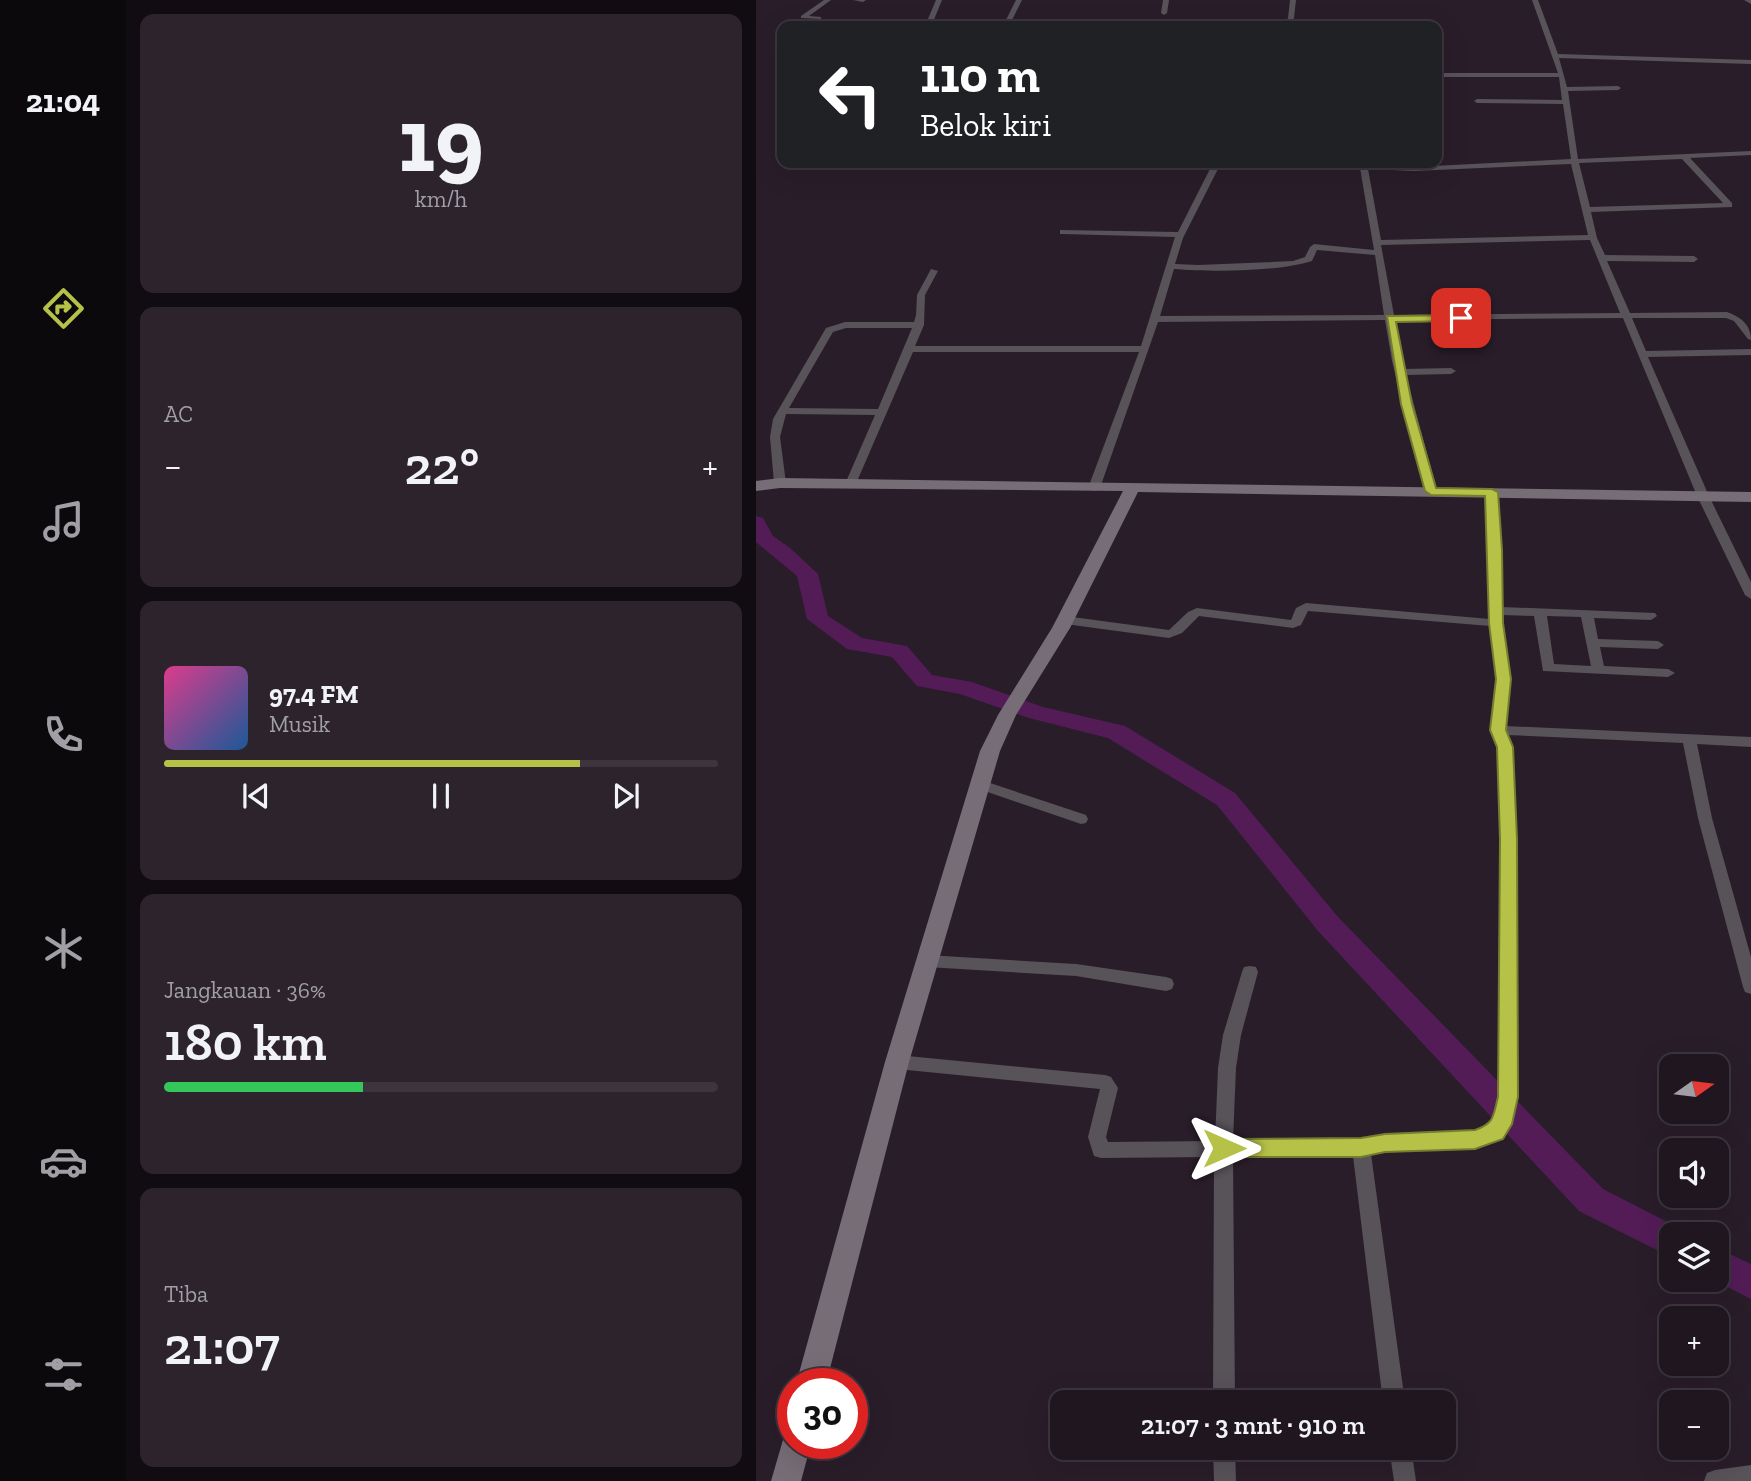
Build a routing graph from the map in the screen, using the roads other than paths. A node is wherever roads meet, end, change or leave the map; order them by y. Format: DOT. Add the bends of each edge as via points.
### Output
graph roads {
  1 [pos="828,0"];
  2 [pos="856,0"];
  3 [pos="863,0"];
  4 [pos="939,0"];
  5 [pos="1019,0"];
  6 [pos="1166,0"];
  7 [pos="1293,0"];
  8 [pos="1535,0"];
  9 [pos="1164,13"];
  10 [pos="819,18"];
  11 [pos="930,21"];
  12 [pos="1009,21"];
  13 [pos="1289,21"];
  14 [pos="1555,56"];
  15 [pos="1751,62"];
  16 [pos="1442,75"];
  17 [pos="1562,75"];
  18 [pos="1618,88"];
  19 [pos="1564,89"];
  20 [pos="1477,100"];
  21 [pos="1565,102"];
  22 [pos="1751,153"];
  23 [pos="1685,157"];
  24 [pos="1575,163"];
  25 [pos="1214,168"];
  26 [pos="1364,168"];
  27 [pos="1442,168"];
  28 [pos="1442,168"];
  29 [pos="1586,210"];
  30 [pos="1063,232"];
  31 [pos="1180,234"];
  32 [pos="1593,238"];
  33 [pos="1379,248"];
  34 [pos="1601,258"];
  35 [pos="1694,259"];
  36 [pos="1169,266"];
  37 [pos="934,271"];
  38 [pos="1625,316"];
  39 [pos="1155,319"];
  40 [pos="1391,319"];
  41 [pos="919,325"];
  42 [pos="1751,337"];
  43 [pos="909,349"];
  44 [pos="1145,349"];
  45 [pos="1751,352"];
  46 [pos="1642,354"];
  47 [pos="1451,371"];
  48 [pos="1400,372"];
  49 [pos="782,411"];
  50 [pos="880,412"];
  51 [pos="780,483"];
  52 [pos="850,484"];
  53 [pos="756,486"];
  54 [pos="1094,488"];
  55 [pos="1132,488"];
  56 [pos="1431,491"];
  57 [pos="1492,492"];
  58 [pos="1703,496"];
  59 [pos="1751,497"];
  60 [pos="1751,595"];
  61 [pos="1540,612"];
  62 [pos="1587,614"];
  63 [pos="1497,617"];
  64 [pos="1651,617"];
  65 [pos="1065,620"];
  66 [pos="1592,643"];
  67 [pos="1658,645"];
  68 [pos="1598,670"];
  69 [pos="1668,673"];
  70 [pos="1498,730"];
  71 [pos="1689,740"];
  72 [pos="1751,742"];
  73 [pos="978,784"];
  74 [pos="1081,819"];
  75 [pos="927,961"];
  76 [pos="1250,972"];
  77 [pos="1166,984"];
  78 [pos="1751,987"];
  79 [pos="897,1062"];
  80 [pos="1224,1148"];
  81 [pos="1361,1148"];
  82 [pos="815,1368"];
  83 [pos="1224,1390"];
  84 [pos="1392,1390"];
  85 [pos="792,1459"];
  86 [pos="1224,1460"];
  87 [pos="1402,1460"];
  88 [pos="1751,1476"];
  89 [pos="786,1481"];
  90 [pos="1225,1481"];
  91 [pos="1405,1481"];
  92 [pos="1715,1481"];
  1 -- 10 [label="street" via="803,17"];
  2 -- 3 [label="street"];
  4 -- 11 [label="street"];
  5 -- 12 [label="street"];
  6 -- 9 [label="street"];
  7 -- 13 [label="street"];
  8 -- 14 [label="street"];
  14 -- 15 [label="street"];
  14 -- 17 [label="street"];
  16 -- 17 [label="street"];
  17 -- 19 [label="street"];
  18 -- 19 [label="street"];
  19 -- 21 [label="street"];
  20 -- 21 [label="street"];
  21 -- 24 [label="street"];
  22 -- 23 [label="street"];
  23 -- 24 [label="street"];
  23 -- 29 [label="street" via="1729,205"];
  24 -- 28 [label="street"];
  24 -- 29 [label="street"];
  25 -- 31 [label="street"];
  26 -- 27 [label="street"];
  26 -- 33 [label="street"];
  29 -- 32 [label="street"];
  30 -- 31 [label="street"];
  31 -- 36 [label="street"];
  32 -- 33 [label="street" via="1503,237"];
  32 -- 34 [label="street"];
  33 -- 36 [label="street" via="1314,247 1309,259 1294,264"];
  33 -- 40 [label="street"];
  34 -- 35 [label="street"];
  34 -- 38 [label="street"];
  36 -- 39 [label="street"];
  37 -- 41 [label="street" via="921,295"];
  38 -- 40 [label="street"];
  38 -- 42 [label="street" via="1731,316"];
  38 -- 46 [label="street"];
  39 -- 40 [label="street"];
  39 -- 44 [label="street"];
  40 -- 48 [label="street"];
  41 -- 43 [label="street"];
  41 -- 49 [label="street" via="832,327"];
  43 -- 44 [label="street"];
  43 -- 50 [label="street"];
  44 -- 54 [label="street"];
  45 -- 46 [label="street"];
  46 -- 58 [label="street"];
  47 -- 48 [label="street"];
  48 -- 56 [label="street"];
  49 -- 50 [label="street"];
  49 -- 51 [label="street" via="775,437"];
  50 -- 52 [label="street"];
  51 -- 52 [label="street"];
  51 -- 53 [label="street"];
  52 -- 54 [label="street"];
  54 -- 55 [label="street"];
  55 -- 56 [label="street"];
  55 -- 65 [label="street"];
  56 -- 57 [label="street"];
  57 -- 58 [label="street"];
  57 -- 63 [label="street"];
  58 -- 59 [label="street"];
  58 -- 60 [label="street"];
  61 -- 62 [label="street"];
  61 -- 63 [label="street"];
  61 -- 68 [label="street" via="1548,668"];
  62 -- 64 [label="street"];
  62 -- 66 [label="street"];
  63 -- 65 [label="street" via="1306,607 1293,624 1197,612 1178,632 1169,634"];
  63 -- 70 [label="street" via="1504,679"];
  65 -- 73 [label="street" via="1007,715"];
  66 -- 67 [label="street"];
  66 -- 68 [label="street"];
  68 -- 69 [label="street"];
  70 -- 71 [label="street"];
  70 -- 81 [label="street" via="1505,747 1510,968 1508,1097 1502,1124 1475,1140"];
  71 -- 72 [label="street"];
  71 -- 78 [label="street"];
  73 -- 74 [label="street"];
  73 -- 75 [label="street"];
  75 -- 77 [label="street" via="1042,967"];
  75 -- 79 [label="street"];
  76 -- 80 [label="street" via="1231,1035"];
  79 -- 80 [label="street" via="1105,1082 1108,1088 1097,1137 1101,1150"];
  79 -- 82 [label="street"];
  80 -- 81 [label="street"];
  80 -- 83 [label="street"];
  81 -- 84 [label="street"];
  85 -- 89 [label="street"];
  86 -- 90 [label="street"];
  87 -- 91 [label="street"];
  88 -- 92 [label="street"];
}
